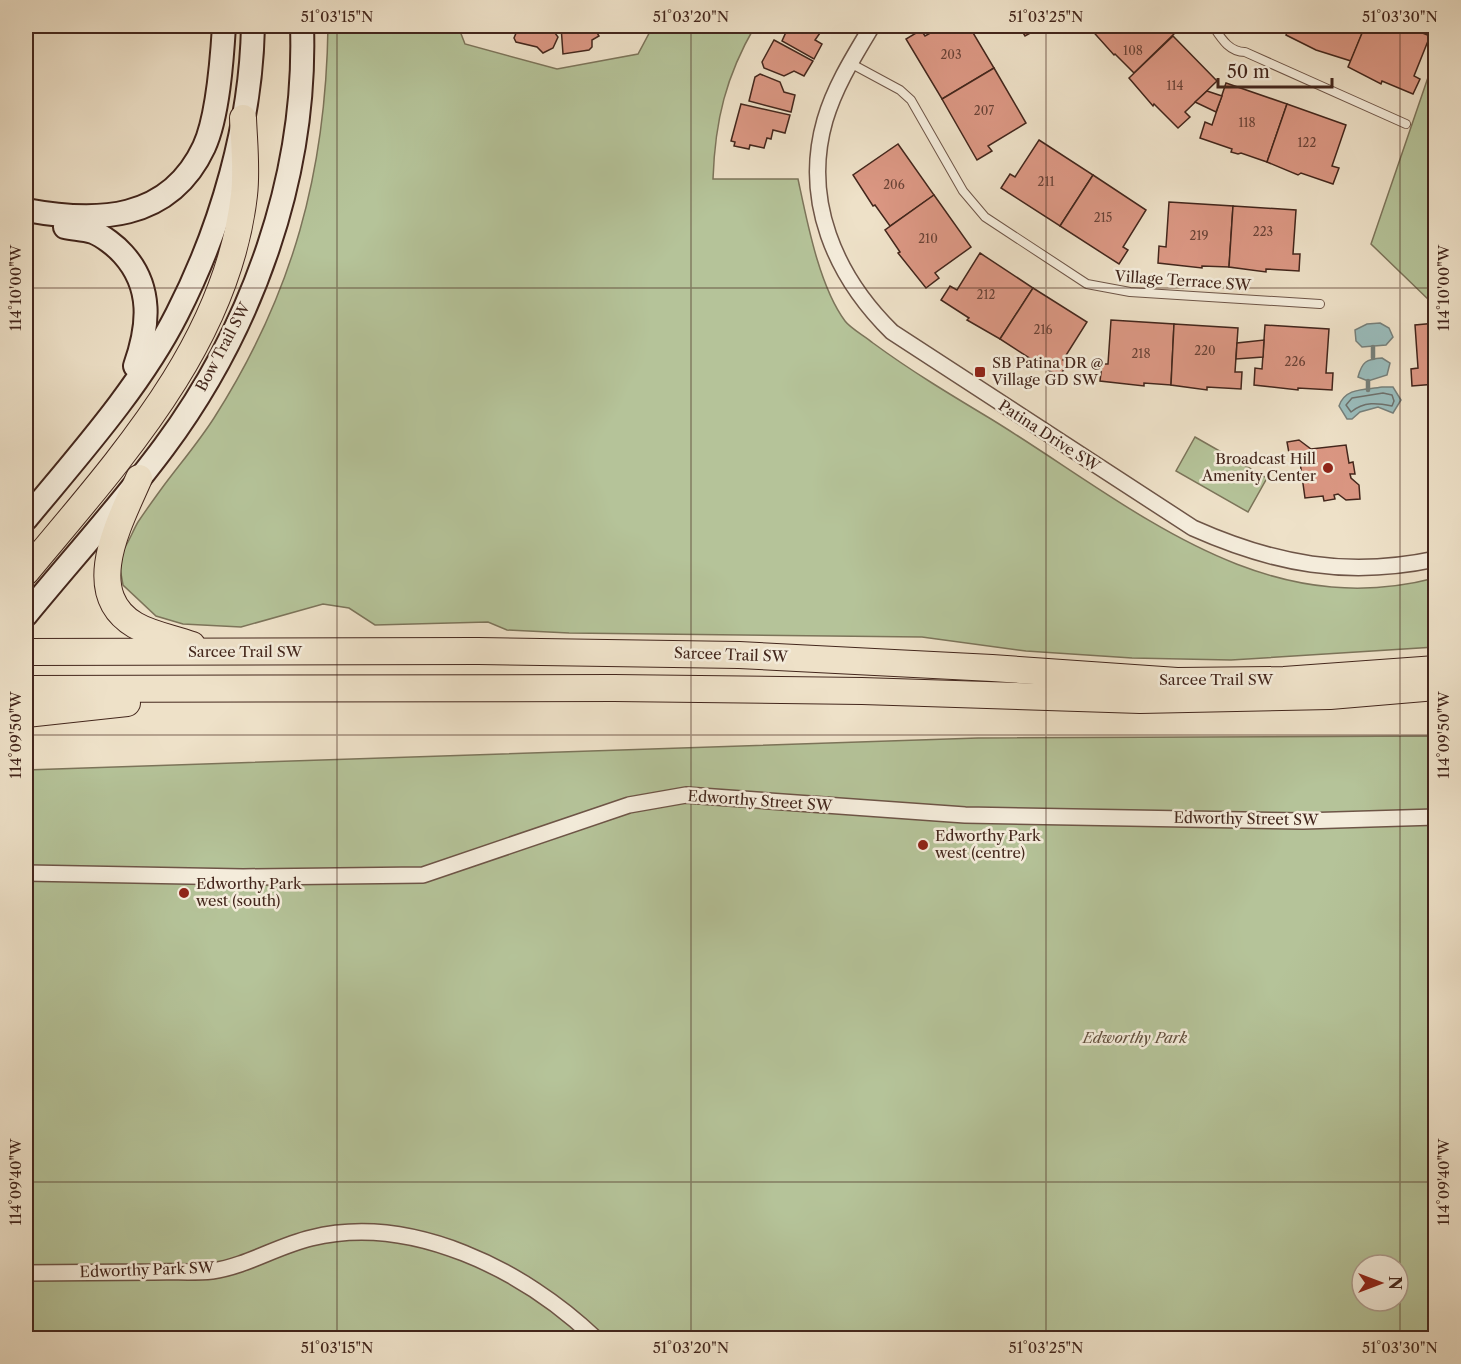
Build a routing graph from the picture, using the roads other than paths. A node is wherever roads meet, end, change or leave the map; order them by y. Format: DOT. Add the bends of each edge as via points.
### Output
graph roads {
  1 [pos="224,26"];
  2 [pos="253,26"];
  3 [pos="302,26"];
  4 [pos="872,26"];
  5 [pos="1213,26"];
  6 [pos="850,63"];
  7 [pos="243,118"];
  8 [pos="1406,124"];
  9 [pos="26,210"];
  10 [pos="26,221"];
  11 [pos="1320,304"];
  12 [pos="124,398"];
  13 [pos="138,478"];
  14 [pos="26,519"];
  15 [pos="1436,559"];
  16 [pos="26,572"];
  17 [pos="26,615"];
  18 [pos="209,651"];
  19 [pos="26,652"];
  20 [pos="1436,669"];
  21 [pos="1436,687"];
  22 [pos="26,689"];
  23 [pos="203,689"];
  24 [pos="26,714"];
  25 [pos="1436,817"];
  26 [pos="26,873"];
  27 [pos="26,1273"];
  28 [pos="595,1338"];
  1 -- 9 [label="main road" via="216,97 205,146 190,171 169,192 134,210 110,216 64,218"];
  2 -- 7 [label="main road"];
  3 -- 13 [label="main road, Bow Trail SW" via="293,146 270,244 252,292 209,377 165,446"];
  4 -- 6 [label="street, Patina Drive SW"];
  5 -- 8 [label="lane" via="1228,46 1238,52"];
  6 -- 11 [label="lane, Village Terrace SW" via="900,90 910,100 963,191 985,217 1087,284 1130,292"];
  6 -- 15 [label="street, Patina Drive SW" via="825,122 818,158 820,197 828,236 847,279 892,332 1193,528 1232,546 1324,568 1374,568"];
  7 -- 12 [label="main road" via="220,212 203,257 177,316"];
  7 -- 16 [label="highway" via="244,194 237,235 198,340 166,394 116,464"];
  10 -- 12 [label="main road" via="94,232 117,247 134,266 144,289 146,329"];
  12 -- 14 [label="main road"];
  13 -- 17 [label="main road, Bow Trail SW"];
  13 -- 18 [label="highway" via="107,558 113,599 119,612 134,624"];
  18 -- 19 [label="highway, Sarcee Trail SW"];
  18 -- 20 [label="highway, Sarcee Trail SW" via="740,655 1177,681 1284,680"];
  21 -- 23 [label="highway, Sarcee Trail SW" via="1330,696 1140,700 779,690"];
  22 -- 23 [label="highway, Sarcee Trail SW"];
  23 -- 24 [label="highway" via="144,701"];
  25 -- 26 [label="street, Edworthy Street SW" via="1304,821 974,815 686,795 629,805 423,875"];
  27 -- 28 [label="street, Edworthy Park SW" via="212,1271 310,1238 366,1232 392,1234 464,1253 516,1279"];
}
